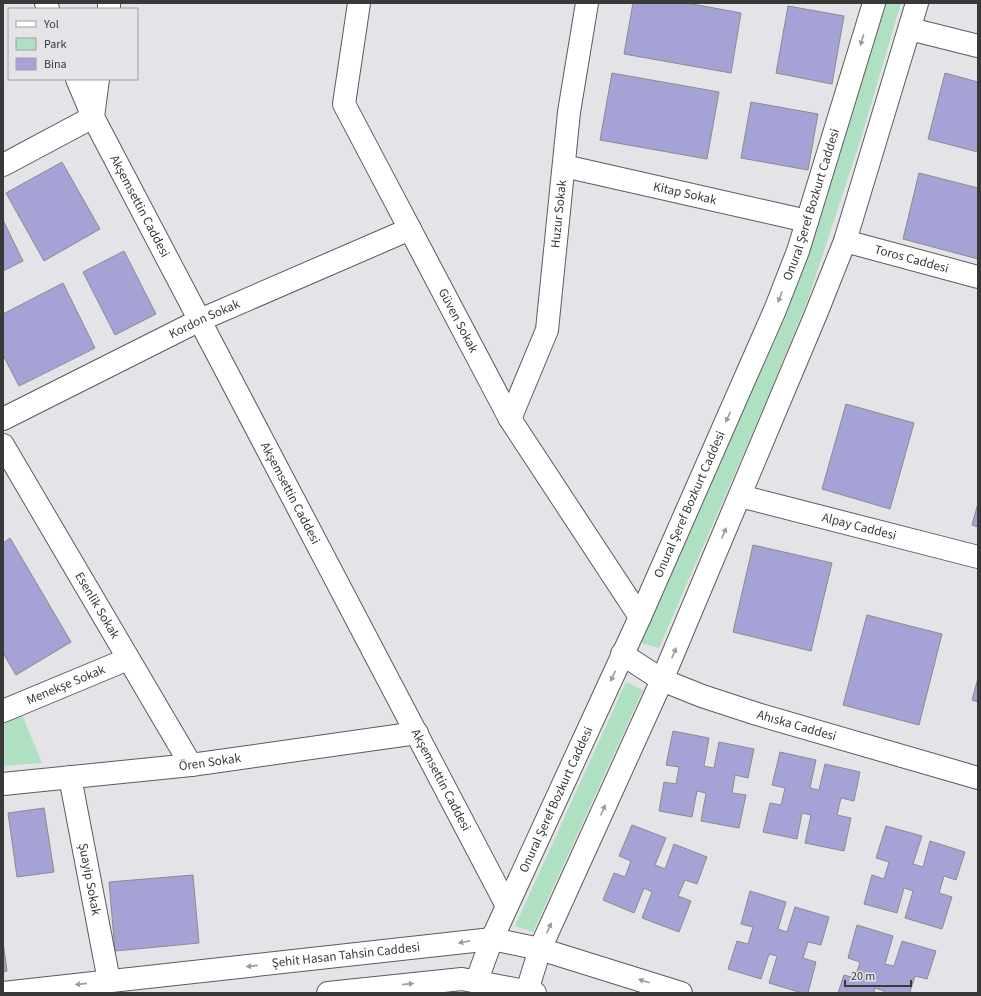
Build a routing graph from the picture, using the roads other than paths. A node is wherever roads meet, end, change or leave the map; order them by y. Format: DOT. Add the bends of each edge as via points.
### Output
graph roads {
  1 [pos="359,3"];
  2 [pos="587,3"];
  3 [pos="874,3"];
  4 [pos="917,3"];
  5 [pos="910,29"];
  6 [pos="978,46"];
  7 [pos="77,80"];
  8 [pos="98,80"];
  9 [pos="93,117"];
  10 [pos="3,165"];
  11 [pos="564,166"];
  12 [pos="807,221"];
  13 [pos="410,229"];
  14 [pos="845,240"];
  15 [pos="978,278"];
  16 [pos="200,320"];
  17 [pos="510,418"];
  18 [pos="3,419"];
  19 [pos="3,445"];
  20 [pos="740,496"];
  21 [pos="978,557"];
  22 [pos="640,618"];
  23 [pos="622,654"];
  24 [pos="128,658"];
  25 [pos="662,680"];
  26 [pos="3,711"];
  27 [pos="416,734"];
  28 [pos="191,765"];
  29 [pos="70,777"];
  30 [pos="978,778"];
  31 [pos="3,784"];
  32 [pos="507,906"];
  33 [pos="492,940"];
  34 [pos="540,949"];
  35 [pos="109,981"];
  36 [pos="477,987"];
  37 [pos="529,992"];
  38 [pos="3,993"];
  39 [pos="328,993"];
  40 [pos="682,993"];
  1 -- 13 [label="street, Güven Sokak" via="344,104"];
  2 -- 11 [label="street, Huzur Sokak"];
  3 -- 12 [label="street, Onural Şeref Bozkurt Caddesi, one-way"];
  4 -- 5 [label="street"];
  5 -- 6 [label="street"];
  5 -- 14 [label="street"];
  7 -- 9 [label="street, Akşemsettin Caddesi"];
  8 -- 9 [label="street"];
  9 -- 10 [label="street"];
  9 -- 16 [label="street, Akşemsettin Caddesi"];
  11 -- 12 [label="street, Kitap Sokak"];
  11 -- 17 [label="street, Huzur Sokak" via="548,330"];
  12 -- 22 [label="street, Onural Şeref Bozkurt Caddesi, one-way" via="775,310"];
  13 -- 16 [label="street, Kordon Sokak"];
  13 -- 17 [label="street, Güven Sokak"];
  14 -- 15 [label="street, Toros Caddesi"];
  14 -- 20 [label="street"];
  16 -- 18 [label="street, Kordon Sokak"];
  16 -- 27 [label="street, Akşemsettin Caddesi"];
  17 -- 22 [label="street, Güven Sokak"];
  19 -- 24 [label="street, Esenlik Sokak"];
  20 -- 21 [label="street, Alpay Caddesi"];
  25 -- 20 [label="street, one-way"];
  22 -- 23 [label="street, Onural Şeref Bozkurt Caddesi"];
  23 -- 25 [label="street, Ahıska Caddesi"];
  23 -- 32 [label="street, Onural Şeref Bozkurt Caddesi, one-way"];
  24 -- 26 [label="street, Menekşe Sokak"];
  24 -- 28 [label="street, Esenlik Sokak"];
  25 -- 30 [label="street, Ahıska Caddesi" via="757,714"];
  34 -- 25 [label="street, one-way"];
  27 -- 28 [label="street, Ören Sokak"];
  27 -- 32 [label="street, Akşemsettin Caddesi"];
  28 -- 29 [label="street, Ören Sokak"];
  29 -- 31 [label="street, Ören Sokak"];
  29 -- 35 [label="street, Şuayip Sokak"];
  32 -- 33 [label="street, Onural Şeref Bozkurt Caddesi"];
  33 -- 34 [label="street, Şehit Hasan Tahsin Caddesi"];
  33 -- 35 [label="street, Şehit Hasan Tahsin Caddesi, one-way"];
  33 -- 36 [label="street, Onural Şeref Bozkurt Caddesi"];
  34 -- 37 [label="street"];
  40 -- 34 [label="street, Şehit Hasan Tahsin Caddesi, one-way"];
  35 -- 38 [label="street, Şehit Hasan Tahsin Caddesi, one-way"];
  36 -- 37 [label="street"];
  39 -- 36 [label="street, one-way" via="446,980"];
}
